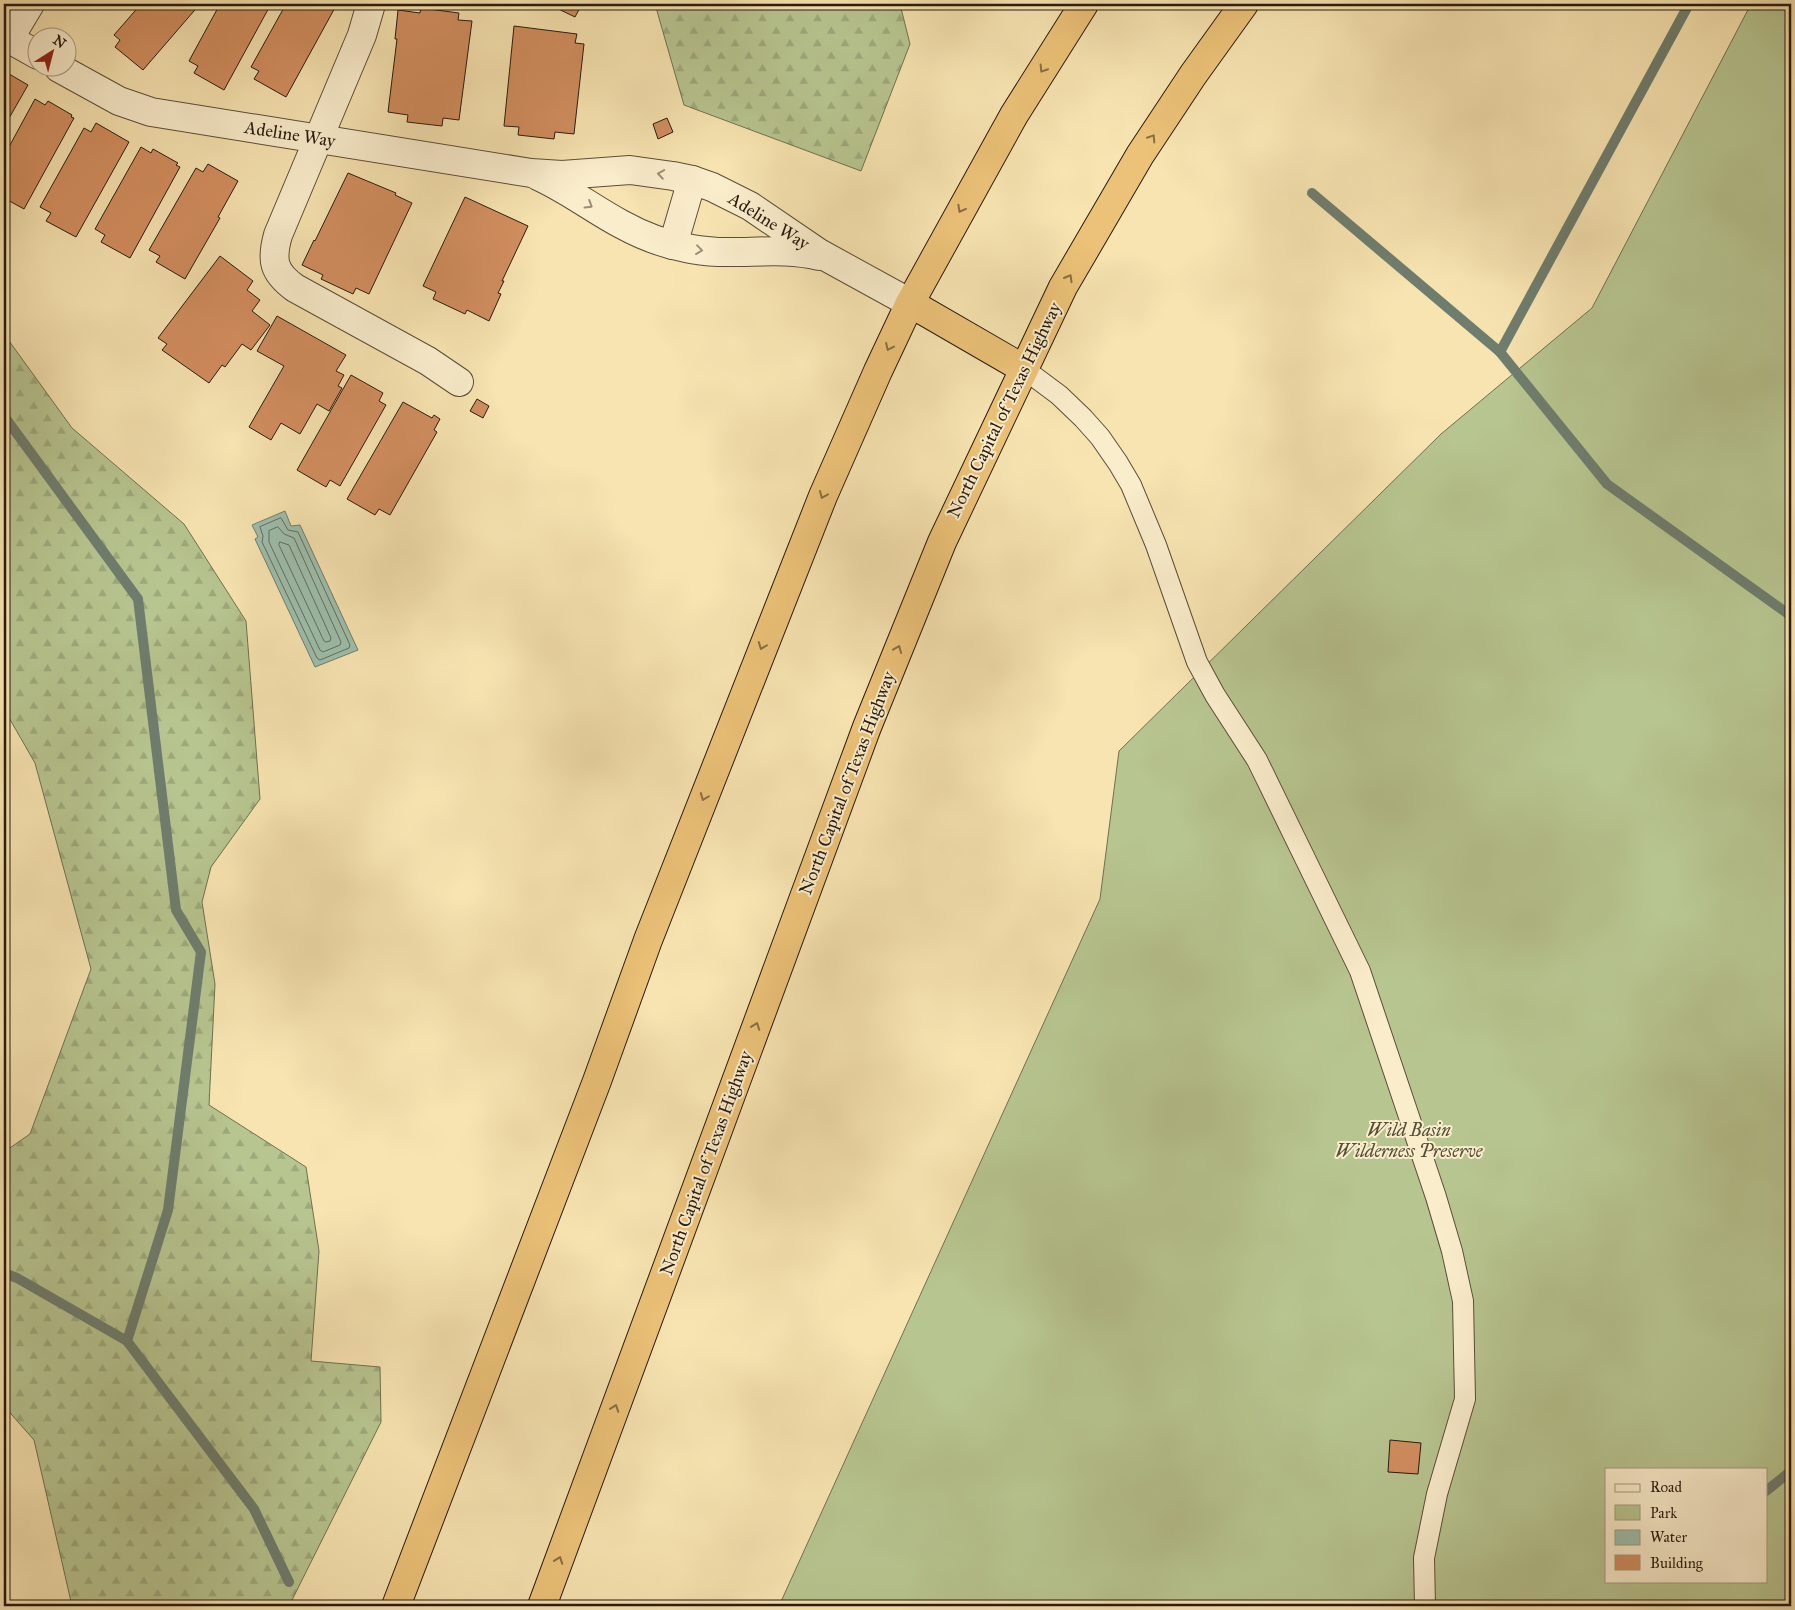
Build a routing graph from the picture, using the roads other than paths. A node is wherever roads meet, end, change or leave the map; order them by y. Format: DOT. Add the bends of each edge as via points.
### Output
graph roads {
  1 [pos="30,4"];
  2 [pos="371,4"];
  3 [pos="1084,4"];
  4 [pos="1244,4"];
  5 [pos="7,38"];
  6 [pos="28,50"];
  7 [pos="77,78"];
  8 [pos="318,138"];
  9 [pos="531,174"];
  10 [pos="692,180"];
  11 [pos="673,245"];
  12 [pos="828,258"];
  13 [pos="910,303"];
  14 [pos="1024,369"];
  15 [pos="459,382"];
  16 [pos="396,1606"];
  17 [pos="542,1606"];
  18 [pos="1425,1606"];
  1 -- 5 [label="street"];
  2 -- 8 [label="street" via="362,35"];
  3 -- 13 [label="highway, one-way" via="1014,115"];
  14 -- 4 [label="highway, North Capital of Texas Highway, one-way" via="1064,287 1140,156"];
  5 -- 6 [label="street"];
  7 -- 8 [label="street, Adeline Way" via="139,109"];
  8 -- 9 [label="street, Adeline Way"];
  8 -- 15 [label="street" via="278,235 276,267 295,288 428,361"];
  10 -- 9 [label="street, Adeline Way, one-way" via="630,170 562,176"];
  9 -- 11 [label="street, Adeline Way, one-way" via="621,224"];
  10 -- 11 [label="street"];
  10 -- 12 [label="street, Adeline Way" via="750,206"];
  11 -- 12 [label="street, Adeline Way, one-way" via="716,252 791,251"];
  12 -- 13 [label="street, Adeline Way"];
  13 -- 14 [label="highway"];
  13 -- 16 [label="highway, one-way" via="823,496 761,649"];
  17 -- 14 [label="highway, North Capital of Texas Highway, one-way" via="867,727 942,542"];
  14 -- 18 [label="lane" via="1084,418 1131,485 1156,544 1197,662 1257,760 1360,971 1436,1197 1463,1301 1465,1399 1437,1494 1424,1558"];
}
